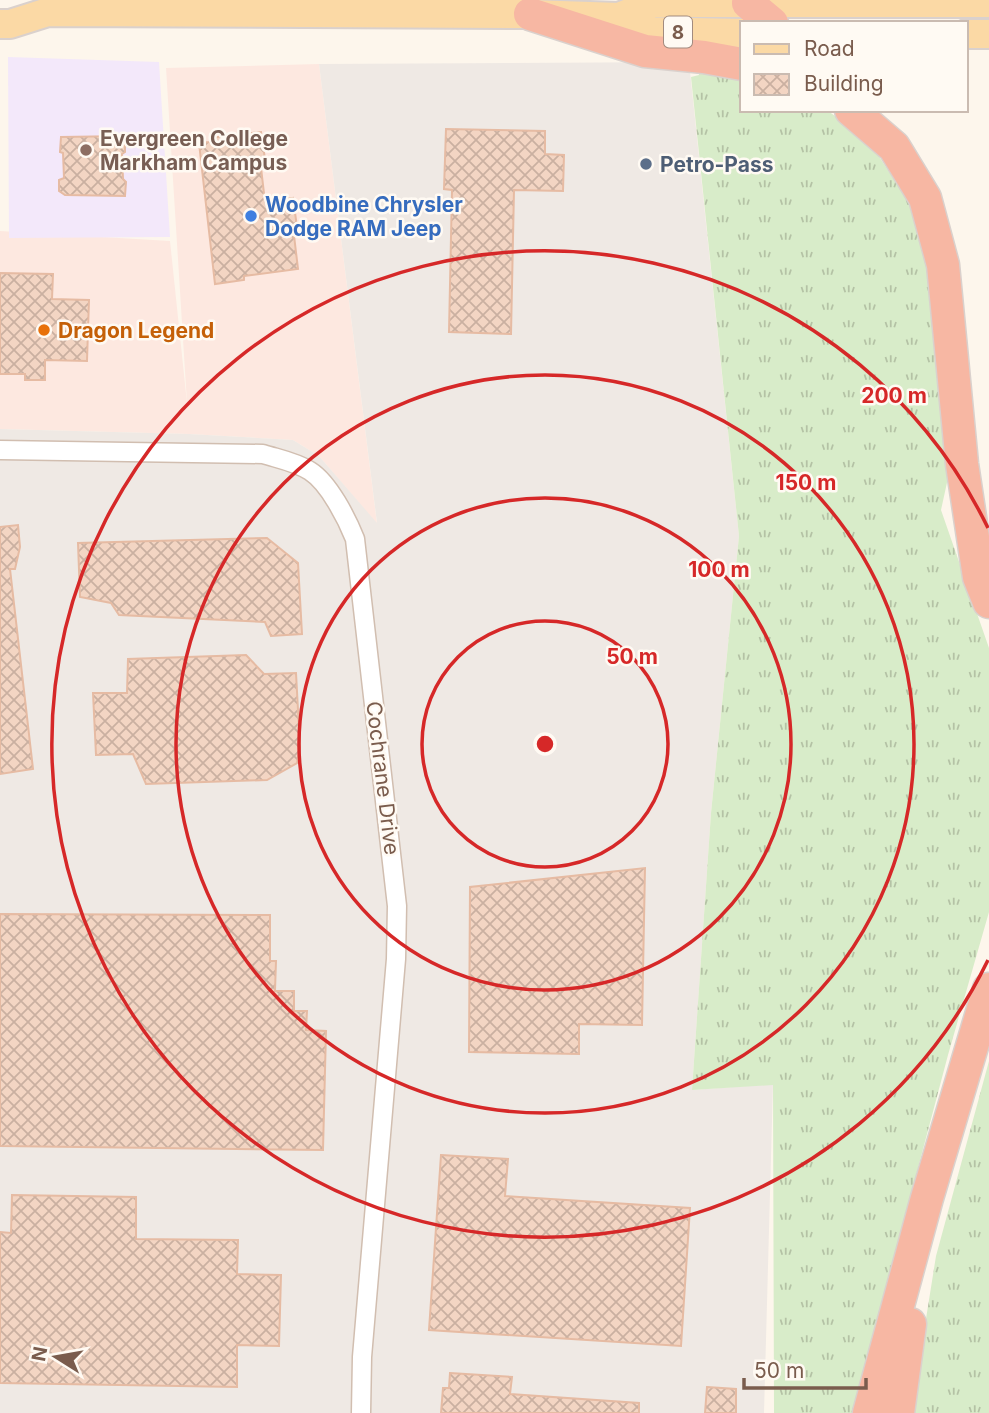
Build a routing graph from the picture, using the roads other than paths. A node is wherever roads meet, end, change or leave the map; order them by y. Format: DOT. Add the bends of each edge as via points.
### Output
graph roads {
  1 [pos="749,1"];
  2 [pos="989,3"];
  3 [pos="38,6"];
  4 [pos="530,14"];
  5 [pos="619,17"];
  6 [pos="770,21"];
  7 [pos="0,24"];
  8 [pos="740,33"];
  9 [pos="968,34"];
  10 [pos="989,34"];
  11 [pos="740,64"];
  12 [pos="853,112"];
  13 [pos="0,450"];
  14 [pos="989,602"];
  15 [pos="989,989"];
  16 [pos="927,1198"];
  17 [pos="360,1413"];
  18 [pos="869,1413"];
  19 [pos="898,1413"];
  1 -- 2 [label="main road, 8"];
  1 -- 5 [label="main road, 8" via="653,3"];
  1 -- 6 [label="highway"];
  3 -- 4 [label="main road, 8"];
  3 -- 7 [label="main road, 8" via="10,24"];
  4 -- 5 [label="main road, 8"];
  4 -- 11 [label="highway" via="645,51"];
  5 -- 8 [label="main road, 8" via="639,31"];
  9 -- 10 [label="main road"];
  12 -- 14 [label="highway" via="894,147 925,198 943,265 962,464 979,577"];
  13 -- 17 [label="street, Cochrane Drive" via="263,454 312,472 346,515 355,539 397,906"];
  15 -- 16 [label="highway"];
  16 -- 18 [label="highway"];
  16 -- 19 [label="highway"];
}
